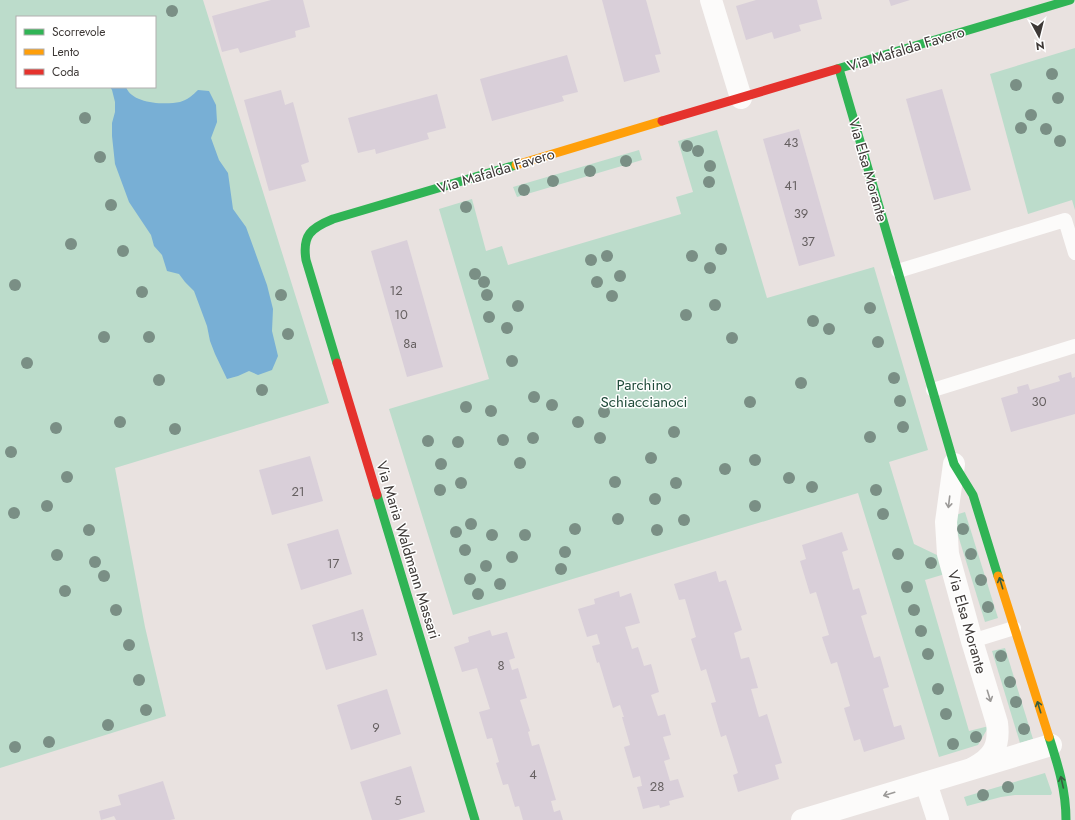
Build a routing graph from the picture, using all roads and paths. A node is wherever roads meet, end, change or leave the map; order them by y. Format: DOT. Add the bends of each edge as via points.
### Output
graph roads {
  1 [pos="711,0"];
  2 [pos="1070,0"];
  3 [pos="839,69"];
  4 [pos="741,98"];
  5 [pos="1075,253"];
  6 [pos="898,270"];
  7 [pos="314,288"];
  8 [pos="1075,346"];
  9 [pos="933,390"];
  10 [pos="954,464"];
  11 [pos="1014,628"];
  12 [pos="972,641"];
  13 [pos="1051,745"];
  14 [pos="973,768"];
  15 [pos="926,783"];
  16 [pos="475,820"];
  17 [pos="802,820"];
  18 [pos="938,820"];
  19 [pos="1066,820"];
  1 -- 4 [label="street"];
  2 -- 3 [label="street, Via Mafalda Favero"];
  3 -- 4 [label="street, Via Mafalda Favero"];
  3 -- 6 [label="street, Via Elsa Morante"];
  4 -- 7 [label="street, Via Mafalda Favero" via="322,223 310,231 305,242 304,254"];
  5 -- 6 [label="lane" via="1065,220"];
  6 -- 9 [label="street, Via Elsa Morante"];
  7 -- 16 [label="street, Via Maria Waldmann Massari"];
  8 -- 9 [label="lane"];
  9 -- 10 [label="street, Via Elsa Morante"];
  11 -- 10 [label="street, Via Elsa Morante, one-way" via="973,495"];
  10 -- 12 [label="street, Via Elsa Morante, one-way" via="946,522 948,554"];
  11 -- 12 [label="lane"];
  13 -- 11 [label="street, Via Elsa Morante, one-way"];
  12 -- 14 [label="street, Via Elsa Morante, one-way" via="998,723 997,744 986,760"];
  13 -- 14 [label="street, Via Elsa Morante"];
  19 -- 13 [label="street, Via Elsa Morante, one-way" via="1065,792"];
  14 -- 15 [label="street, Via Elsa Morante"];
  15 -- 17 [label="street, Via Elsa Morante, one-way"];
  15 -- 18 [label="street"];
}
